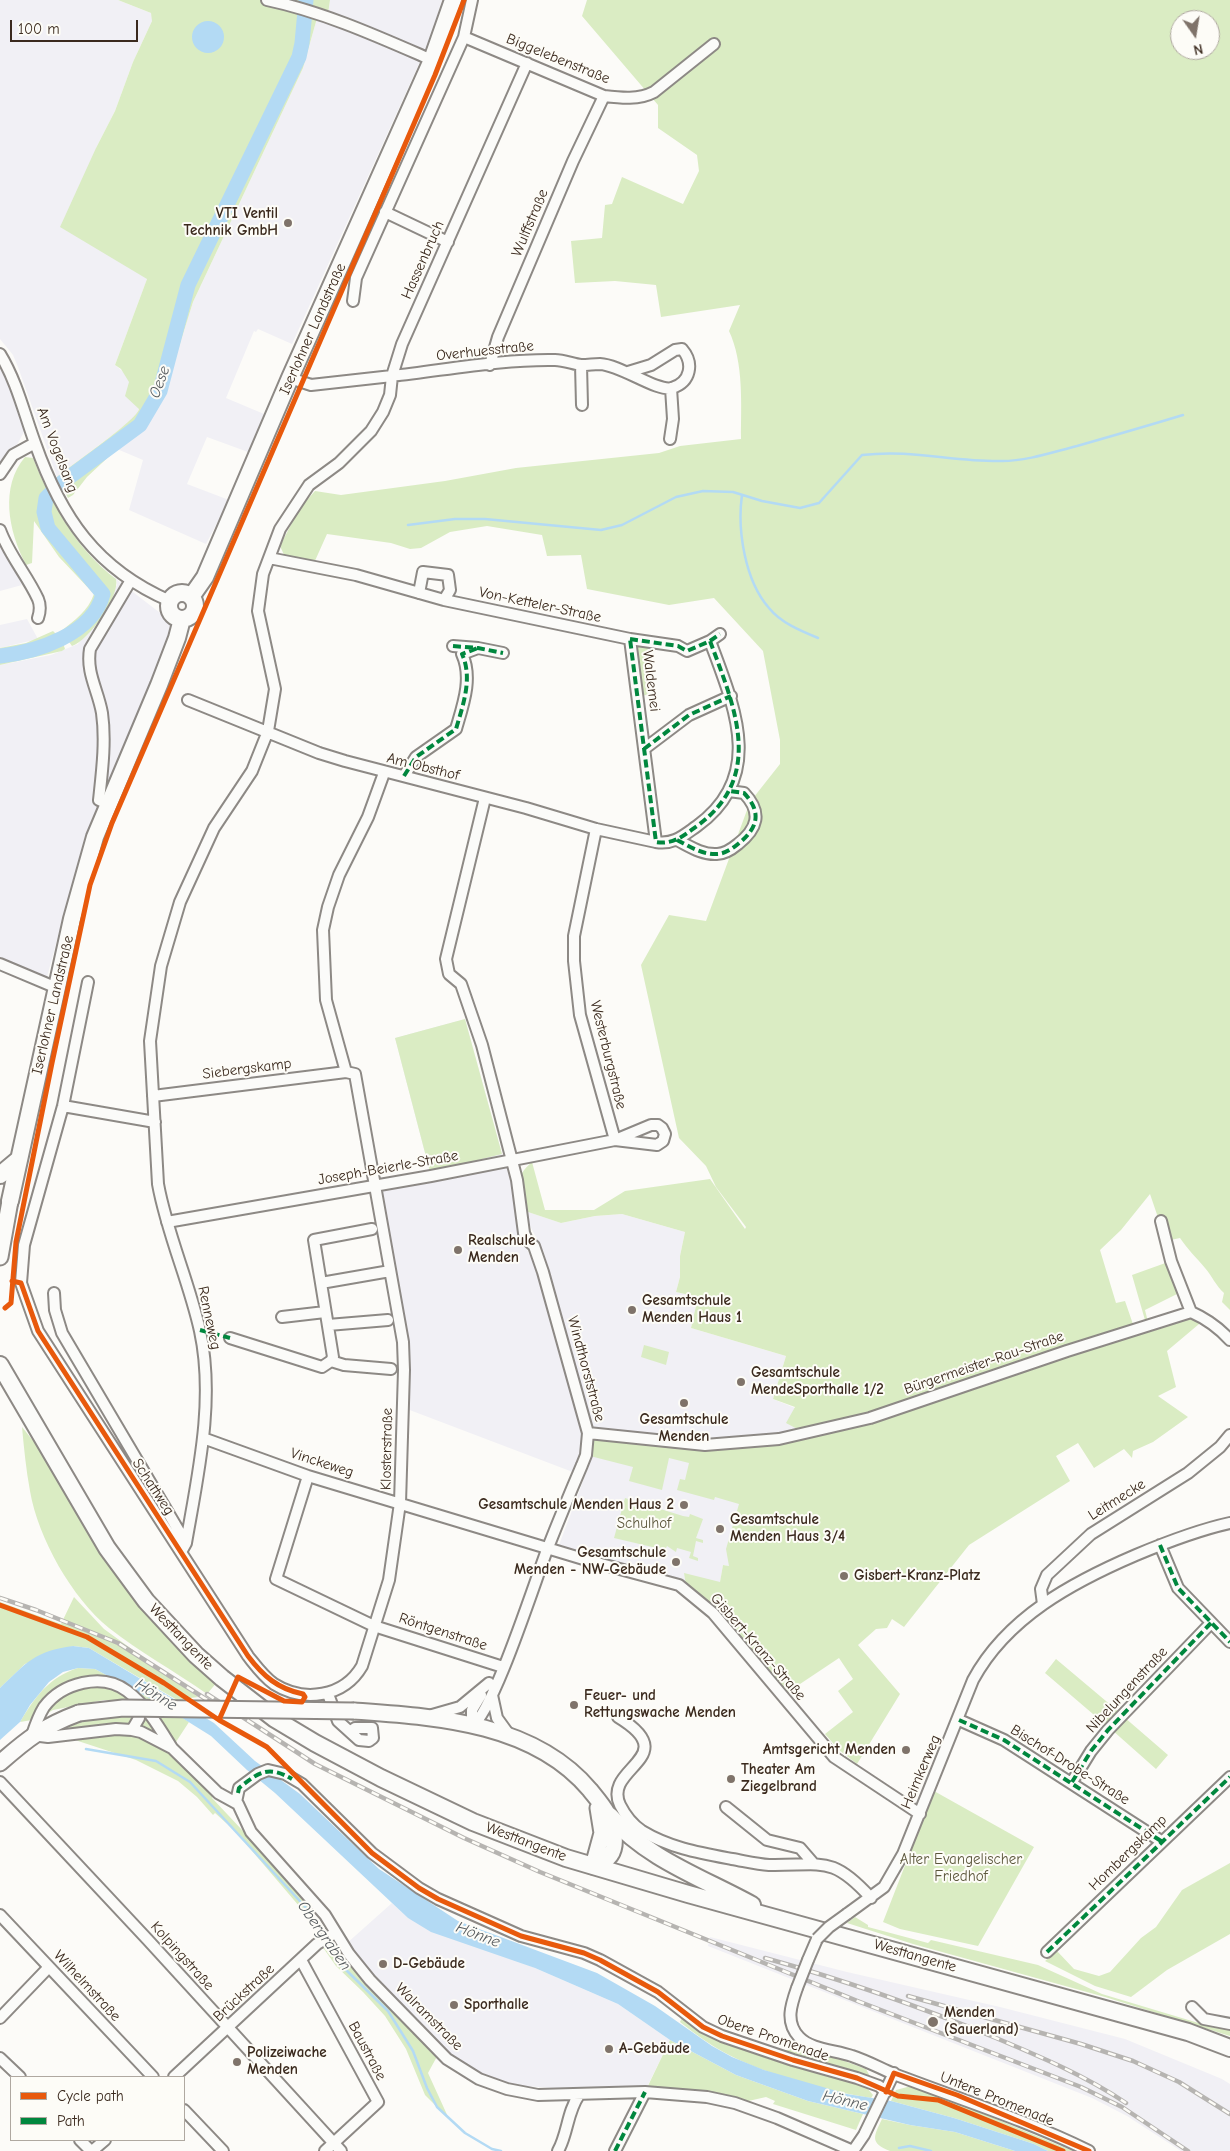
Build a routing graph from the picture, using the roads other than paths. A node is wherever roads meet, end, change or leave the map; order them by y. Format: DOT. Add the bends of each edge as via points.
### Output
graph roads {
  1 [pos="267,0"];
  2 [pos="453,0"];
  3 [pos="472,0"];
  4 [pos="464,36"];
  5 [pos="714,44"];
  6 [pos="432,60"];
  7 [pos="527,63"];
  8 [pos="604,96"];
  9 [pos="385,212"];
  10 [pos="448,242"];
  11 [pos="353,301"];
  12 [pos="0,354"];
  13 [pos="490,365"];
  14 [pos="581,365"];
  15 [pos="628,372"];
  16 [pos="392,376"];
  17 [pos="290,378"];
  18 [pos="671,388"];
  19 [pos="582,406"];
  20 [pos="670,439"];
  21 [pos="35,443"];
  22 [pos="0,474"];
  23 [pos="0,530"];
  24 [pos="268,558"];
  25 [pos="131,580"];
  26 [pos="420,593"];
  27 [pos="191,597"];
  28 [pos="444,600"];
  29 [pos="170,601"];
  30 [pos="38,618"];
  31 [pos="182,619"];
  32 [pos="720,634"];
  33 [pos="630,639"];
  34 [pos="710,642"];
  35 [pos="452,646"];
  36 [pos="478,648"];
  37 [pos="503,653"];
  38 [pos="730,696"];
  39 [pos="188,700"];
  40 [pos="268,731"];
  41 [pos="644,749"];
  42 [pos="384,772"];
  43 [pos="404,776"];
  44 [pos="729,792"];
  45 [pos="485,798"];
  46 [pos="108,804"];
  47 [pos="596,829"];
  48 [pos="677,840"];
  49 [pos="656,842"];
  50 [pos="0,964"];
  51 [pos="88,982"];
  52 [pos="57,988"];
  53 [pos="346,1072"];
  54 [pos="153,1096"];
  55 [pos="63,1106"];
  56 [pos="155,1122"];
  57 [pos="615,1140"];
  58 [pos="18,1160"];
  59 [pos="513,1161"];
  60 [pos="0,1175"];
  61 [pos="375,1185"];
  62 [pos="3,1199"];
  63 [pos="1161,1221"];
  64 [pos="167,1222"];
  65 [pos="372,1229"];
  66 [pos="0,1257"];
  67 [pos="390,1271"];
  68 [pos="321,1283"];
  69 [pos="54,1293"];
  70 [pos="326,1312"];
  71 [pos="1191,1312"];
  72 [pos="282,1317"];
  73 [pos="388,1320"];
  74 [pos="328,1325"];
  75 [pos="230,1338"];
  76 [pos="1230,1340"];
  77 [pos="331,1362"];
  78 [pos="0,1365"];
  79 [pos="390,1370"];
  80 [pos="588,1433"];
  81 [pos="1230,1435"];
  82 [pos="203,1438"];
  83 [pos="308,1476"];
  84 [pos="400,1503"];
  85 [pos="1230,1523"];
  86 [pos="1160,1545"];
  87 [pos="183,1547"];
  88 [pos="547,1549"];
  89 [pos="1043,1604"];
  90 [pos="1211,1623"];
  91 [pos="374,1626"];
  92 [pos="1230,1642"];
  93 [pos="503,1667"];
  94 [pos="489,1683"];
  95 [pos="328,1694"];
  96 [pos="492,1695"];
  97 [pos="137,1700"];
  98 [pos="426,1717"];
  99 [pos="618,1717"];
  100 [pos="959,1720"];
  101 [pos="472,1726"];
  102 [pos="132,1730"];
  103 [pos="351,1731"];
  104 [pos="32,1735"];
  105 [pos="510,1736"];
  106 [pos="172,1748"];
  107 [pos="0,1763"];
  108 [pos="1230,1777"];
  109 [pos="0,1782"];
  110 [pos="1072,1782"];
  111 [pos="594,1795"];
  112 [pos="236,1802"];
  113 [pos="726,1807"];
  114 [pos="920,1814"];
  115 [pos="610,1816"];
  116 [pos="1161,1841"];
  117 [pos="812,1863"];
  118 [pos="593,1866"];
  119 [pos="871,1898"];
  120 [pos="0,1915"];
  121 [pos="779,1919"];
  122 [pos="335,1933"];
  123 [pos="1047,1952"];
  124 [pos="301,1960"];
  125 [pos="49,1967"];
  126 [pos="1192,2007"];
  127 [pos="0,2018"];
  128 [pos="1230,2024"];
  129 [pos="228,2028"];
  130 [pos="1230,2048"];
  131 [pos="0,2058"];
  132 [pos="894,2074"];
  133 [pos="19,2076"];
  134 [pos="152,2076"];
  135 [pos="175,2076"];
  136 [pos="645,2092"];
  137 [pos="886,2093"];
  138 [pos="579,2094"];
  139 [pos="562,2095"];
  140 [pos="185,2111"];
  141 [pos="564,2138"];
  142 [pos="81,2141"];
  143 [pos="104,2141"];
  144 [pos="337,2147"];
  145 [pos="92,2151"];
  146 [pos="223,2151"];
  147 [pos="325,2151"];
  148 [pos="558,2151"];
  149 [pos="615,2151"];
  150 [pos="853,2151"];
  151 [pos="1089,2151"];
  1 -- 6 [label="street" via="366,32"];
  2 -- 6 [label="main road, Iserlohner Landstraße"];
  3 -- 4 [label="street, Iserlohner Landstraße"];
  4 -- 7 [label="street, Biggelebenstraße"];
  4 -- 9 [label="street, Iserlohner Landstraße"];
  5 -- 8 [label="street, Biggelebenstraße" via="647,96"];
  6 -- 17 [label="main road, Iserlohner Landstraße"];
  7 -- 8 [label="street, Biggelebenstraße"];
  7 -- 10 [label="street, Hassenbruch"];
  8 -- 13 [label="street, Wulffstraße" via="502,328"];
  9 -- 10 [label="street"];
  9 -- 11 [label="street, Iserlohner Landstraße" via="356,278"];
  10 -- 16 [label="street, Hassenbruch" via="402,344"];
  12 -- 21 [label="street, Am Vogelsang" via="20,396"];
  13 -- 14 [label="street, Overhuesstraße" via="557,360"];
  13 -- 16 [label="street, Overhuesstraße"];
  14 -- 15 [label="street, Overhuesstraße" via="602,364"];
  14 -- 19 [label="street"];
  15 -- 18 [label="street, Overhuesstraße" via="655,385"];
  15 -- 18 [label="street" via="651,365 682,349 689,357 688,376"];
  16 -- 17 [label="street" via="311,385"];
  16 -- 24 [label="street, Hassenbruch" via="390,395 371,430 339,463 308,485 284,522"];
  17 -- 27 [label="main road, Iserlohner Landstraße" via="205,577"];
  18 -- 20 [label="street" via="673,419"];
  21 -- 22 [label="street" via="13,456"];
  21 -- 25 [label="street, Am Vogelsang" via="58,499 80,533 102,558"];
  23 -- 30 [label="street" via="38,600"];
  24 -- 26 [label="street, Von-Ketteler-Straße" via="356,575"];
  24 -- 40 [label="street, Hassenbruch" via="258,611 275,689"];
  25 -- 29 [label="street, Am Vogelsang"];
  25 -- 46 [label="street" via="90,649 88,661 102,713 99,800"];
  26 -- 28 [label="street, Von-Ketteler-Straße"];
  26 -- 28 [label="street" via="423,572 448,575 450,590"];
  27 -- 29 [label="main road" via="181,593"];
  27 -- 31 [label="main road" via="195,602 194,611"];
  28 -- 33 [label="street, Von-Ketteler-Straße"];
  29 -- 31 [label="main road" via="171,612"];
  31 -- 46 [label="main road, Iserlohner Landstraße" via="178,638"];
  32 -- 34 [label="street, Waldemei"];
  33 -- 34 [label="street, Waldemei" via="678,646 687,651"];
  33 -- 41 [label="street, Waldemei"];
  34 -- 38 [label="street"];
  35 -- 36 [label="street"];
  36 -- 37 [label="street"];
  36 -- 43 [label="street" via="462,654 467,663 468,683 456,730 416,757"];
  38 -- 41 [label="street, Waldemei" via="689,715"];
  38 -- 44 [label="street" via="738,725 739,756"];
  39 -- 40 [label="street, Am Obsthof"];
  40 -- 42 [label="street, Am Obsthof" via="319,753"];
  40 -- 54 [label="street, Renneweg" via="252,771 214,828 180,902 161,966 151,1033"];
  41 -- 49 [label="street, Waldemei"];
  42 -- 43 [label="street, Am Obsthof"];
  42 -- 53 [label="street" via="368,817 339,875 323,930 326,1000"];
  43 -- 45 [label="street, Am Obsthof"];
  44 -- 48 [label="street" via="714,814"];
  44 -- 48 [label="street" via="744,793 754,803 754,828 746,838 718,854 703,853"];
  45 -- 47 [label="street, Am Obsthof"];
  45 -- 59 [label="street, Windthorststraße" via="446,959 449,974 462,984"];
  46 -- 52 [label="main road, Iserlohner Landstraße" via="87,859"];
  47 -- 49 [label="street, Am Obsthof"];
  47 -- 57 [label="street, Westerburgstraße" via="574,936 574,961 580,1015"];
  48 -- 49 [label="street"];
  50 -- 52 [label="street"];
  51 -- 55 [label="street, Schattweg"];
  52 -- 58 [label="main road, Iserlohner Landstraße"];
  53 -- 54 [label="street, Siebergskamp"];
  53 -- 61 [label="street, Klosterstraße" via="355,1074"];
  54 -- 56 [label="street, Renneweg"];
  55 -- 56 [label="street"];
  55 -- 87 [label="street, Schattweg" via="24,1245 21,1283 38,1331"];
  56 -- 64 [label="street, Renneweg" via="158,1184"];
  57 -- 59 [label="street, Joseph-Beierle-Straße"];
  58 -- 60 [label="main road"];
  58 -- 62 [label="main road, Iserlohner Landstraße"];
  59 -- 61 [label="street, Joseph-Beierle-Straße"];
  59 -- 80 [label="street, Windthorststraße" via="521,1196 524,1233 534,1246 543,1272"];
  61 -- 64 [label="street, Joseph-Beierle-Straße"];
  61 -- 67 [label="street, Klosterstraße"];
  62 -- 66 [label="street, Iserlohner Landstraße"];
  63 -- 71 [label="street" via="1171,1261"];
  64 -- 82 [label="street, Renneweg" via="202,1346"];
  65 -- 68 [label="street" via="314,1240"];
  67 -- 68 [label="street"];
  67 -- 84 [label="street, Klosterstraße" via="403,1342"];
  68 -- 70 [label="street"];
  69 -- 87 [label="street, Schattweg" via="62,1333"];
  70 -- 72 [label="street"];
  70 -- 74 [label="street"];
  71 -- 76 [label="street" via="1222,1331"];
  71 -- 80 [label="street, Bürgermeister-Rau-Straße" via="870,1418 779,1439 705,1445"];
  73 -- 74 [label="street"];
  74 -- 77 [label="street"];
  75 -- 77 [label="street" via="322,1367"];
  77 -- 79 [label="street"];
  78 -- 118 [label="main road, Westtangente" via="107,1548 146,1601 222,1678 275,1719 346,1760 481,1825"];
  80 -- 88 [label="street, Windthorststraße" via="584,1460"];
  81 -- 89 [label="street, Leitmecke" via="1188,1473 1091,1534 1047,1575 1041,1589"];
  82 -- 83 [label="street, Vinckeweg"];
  82 -- 87 [label="street, Renneweg"];
  83 -- 84 [label="street, Vinckeweg"];
  83 -- 91 [label="street, Röntgenstraße" via="276,1579"];
  84 -- 88 [label="street, Vinckeweg"];
  84 -- 91 [label="street, Klosterstraße" via="389,1580"];
  85 -- 86 [label="street, Heimkerweg"];
  86 -- 89 [label="street, Heimkerweg" via="1087,1578"];
  86 -- 90 [label="street" via="1178,1588"];
  87 -- 95 [label="street, Schattweg" via="248,1656 264,1676 282,1688 303,1694"];
  88 -- 93 [label="street, Windthorststraße"];
  88 -- 114 [label="street, Gisbert-Kranz-Straße" via="669,1582 685,1590 713,1613 834,1757"];
  89 -- 100 [label="street, Heimkerweg" via="1012,1630 984,1663 973,1680"];
  90 -- 92 [label="street"];
  90 -- 110 [label="street, Nibelungenstraße" via="1108,1730"];
  91 -- 93 [label="street, Röntgenstraße"];
  91 -- 95 [label="street, Klosterstraße" via="355,1678"];
  93 -- 94 [label="street, Windthorststraße"];
  93 -- 96 [label="street, Windthorststraße"];
  94 -- 98 [label="street, Windthorststraße" via="460,1707"];
  94 -- 101 [label="street, Windthorststraße" via="472,1710"];
  95 -- 103 [label="street" via="338,1721"];
  96 -- 101 [label="street, Windthorststraße"];
  96 -- 105 [label="street" via="497,1718"];
  97 -- 102 [label="street" via="140,1718"];
  97 -- 104 [label="street" via="125,1689 105,1682 76,1685 59,1693 44,1708"];
  97 -- 106 [label="street" via="151,1714"];
  98 -- 101 [label="street"];
  98 -- 104 [label="street, bridge" via="354,1711 123,1708 93,1710 58,1720"];
  99 -- 117 [label="street" via="636,1730 644,1743 642,1757 623,1777 616,1798 639,1829 660,1841 689,1851 764,1864"];
  100 -- 110 [label="street, Bischof-Drobe-Straße" via="1004,1740"];
  100 -- 114 [label="street, Heimkerweg"];
  101 -- 105 [label="street"];
  102 -- 104 [label="street" via="48,1737"];
  102 -- 106 [label="street"];
  104 -- 107 [label="street"];
  105 -- 111 [label="street" via="550,1754 567,1766"];
  106 -- 112 [label="street" via="218,1793"];
  108 -- 116 [label="street, Hombergskamp"];
  109 -- 129 [label="street, Kolpingstraße"];
  110 -- 116 [label="street, Bischof-Drobe-Straße"];
  111 -- 115 [label="street"];
  111 -- 118 [label="street" via="602,1833"];
  112 -- 122 [label="street, Walramstraße" via="251,1832 325,1915"];
  112 -- 137 [label="street, Obere Promenade" via="239,1788 253,1777 268,1770 285,1774 302,1784 372,1853 438,1899 521,1936 600,1960 658,1992 704,2027 722,2036 858,2078 879,2086"];
  113 -- 117 [label="street" via="767,1840 800,1848"];
  114 -- 119 [label="street, Heimkerweg" via="891,1878"];
  115 -- 118 [label="street" via="613,1852 608,1859"];
  115 -- 121 [label="main road" via="635,1841 655,1854"];
  116 -- 123 [label="street, Hombergskamp"];
  117 -- 119 [label="street" via="831,1866 851,1876"];
  118 -- 121 [label="main road, Westtangente"];
  119 -- 132 [label="street, Heimkerweg, bridge" via="817,1939 797,1988 790,2017 793,2030 809,2044 845,2053"];
  120 -- 125 [label="street, Wilhelmstraße"];
  121 -- 130 [label="main road, Westtangente" via="1188,2032"];
  122 -- 124 [label="street, Brückstraße" via="317,1944"];
  122 -- 139 [label="street, Walramstraße" via="370,1980 460,2068 506,2089"];
  124 -- 129 [label="street, Brückstraße"];
  124 -- 144 [label="street, Baustraße" via="378,2102"];
  125 -- 127 [label="street"];
  125 -- 134 [label="street, Wilhelmstraße"];
  126 -- 128 [label="street" via="1204,2019"];
  129 -- 135 [label="street, Brückstraße"];
  129 -- 144 [label="street, Kolpingstraße"];
  131 -- 133 [label="street"];
  132 -- 137 [label="street"];
  132 -- 151 [label="street, Untere Promenade" via="957,2096"];
  136 -- 138 [label="street, Walramstraße"];
  136 -- 149 [label="street"];
  136 -- 150 [label="street, Walramstraße" via="707,2097 735,2103"];
  137 -- 150 [label="street"];
  138 -- 139 [label="street, Walramstraße"];
  138 -- 141 [label="street" via="570,2110"];
  139 -- 141 [label="street"];
  140 -- 146 [label="street"];
  141 -- 148 [label="street"];
  142 -- 145 [label="street"];
  143 -- 145 [label="street"];
  144 -- 147 [label="street"];
}
